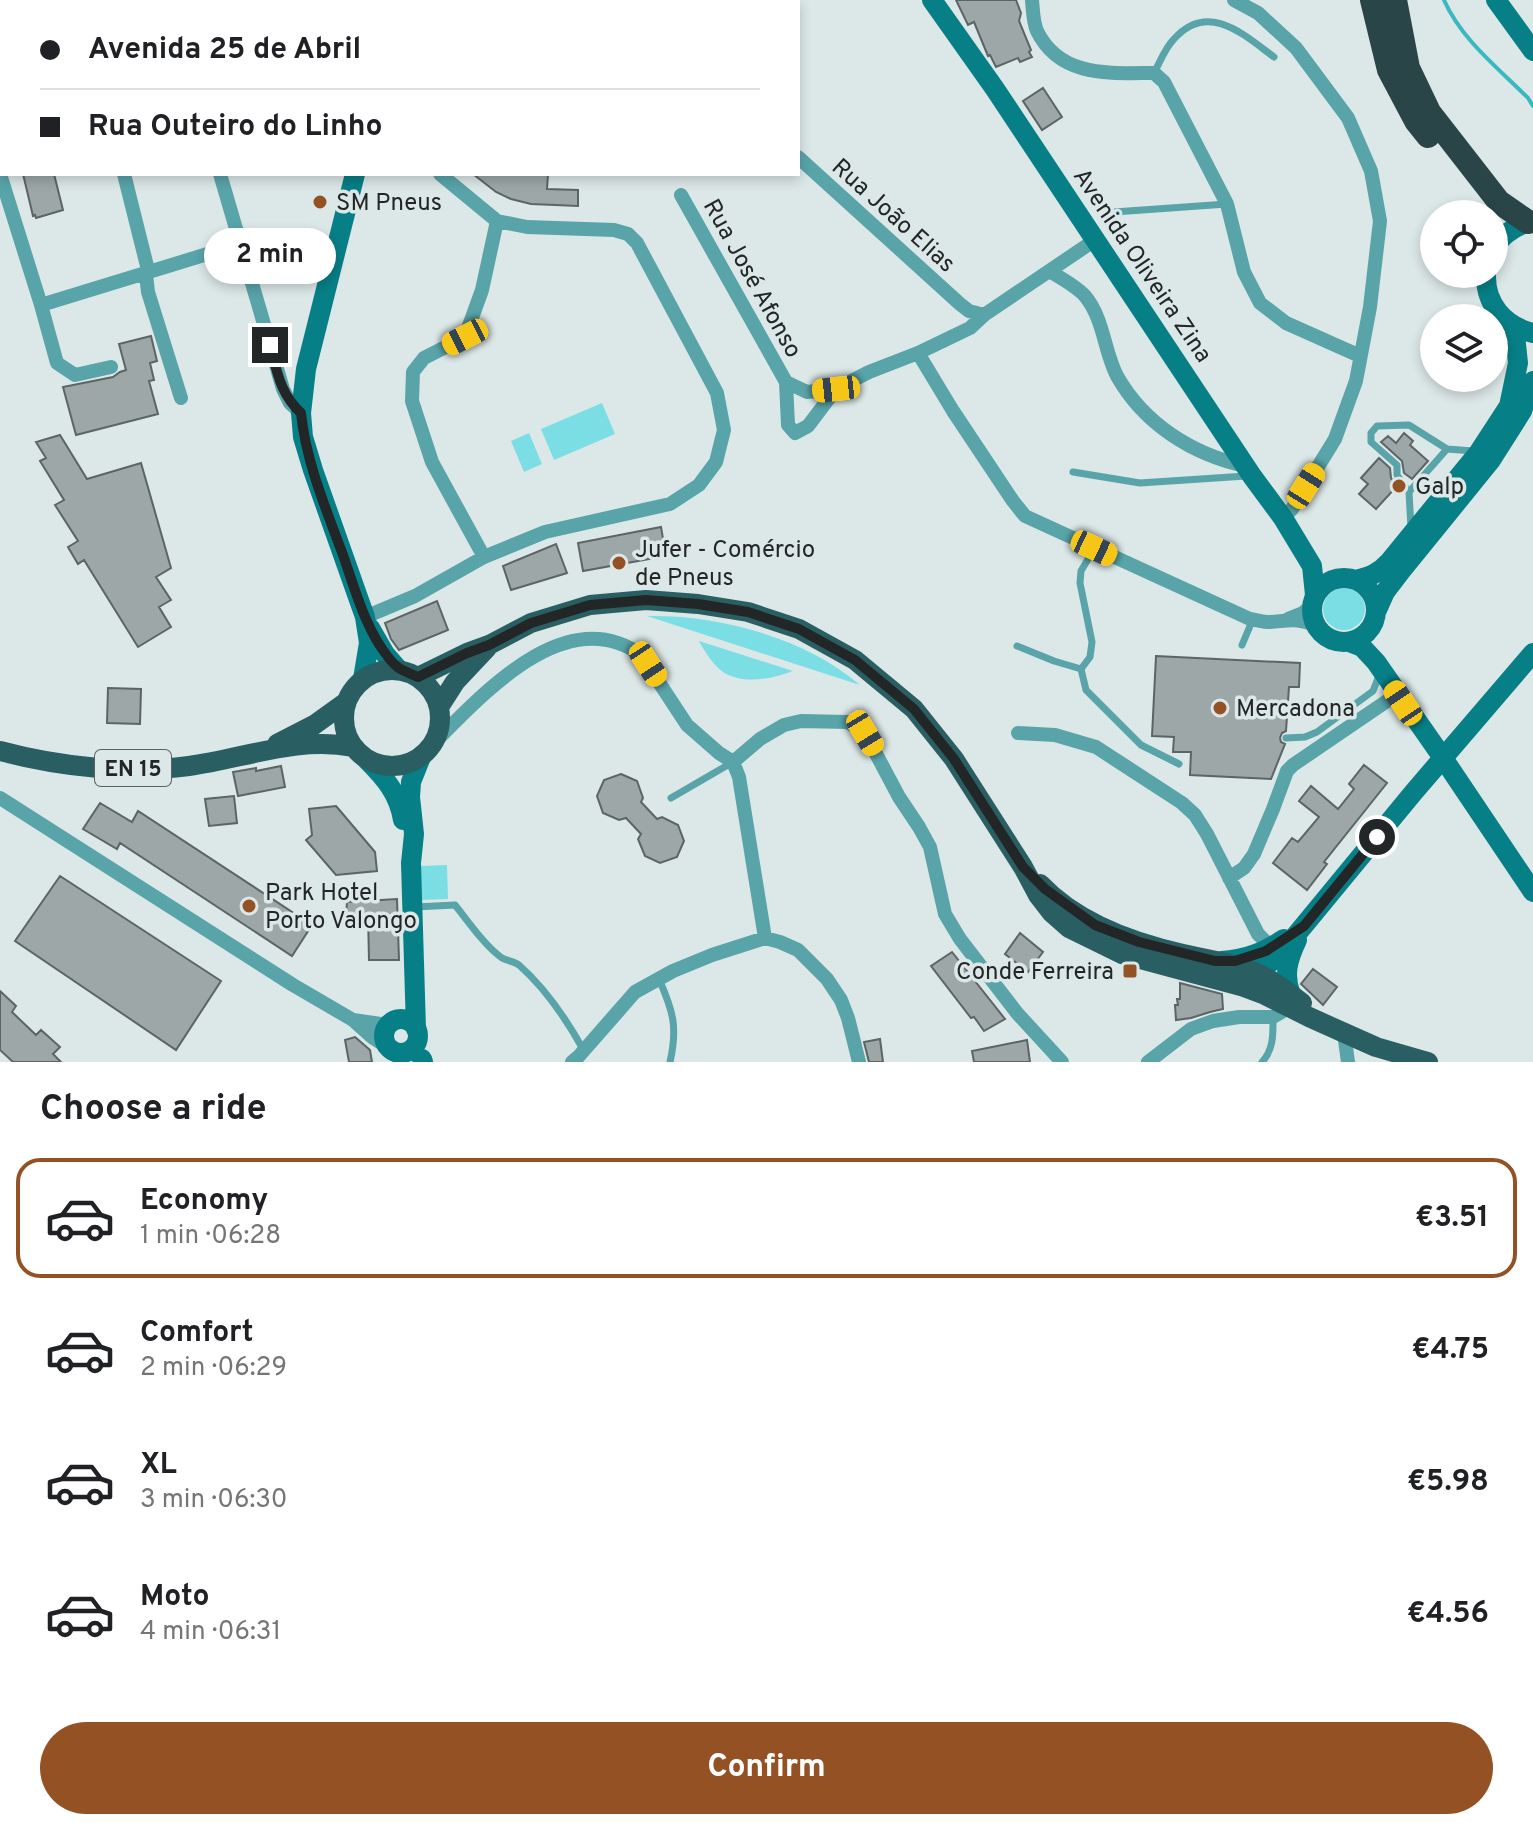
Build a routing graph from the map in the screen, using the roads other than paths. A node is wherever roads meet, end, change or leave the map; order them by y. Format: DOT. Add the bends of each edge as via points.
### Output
graph roads {
  1 [pos="932,0"];
  2 [pos="1032,0"];
  3 [pos="1234,0"];
  4 [pos="1372,0"];
  5 [pos="1395,0"];
  6 [pos="1496,0"];
  7 [pos="1533,51"];
  8 [pos="1274,57"];
  9 [pos="1154,73"];
  10 [pos="800,159"];
  11 [pos="1,176"];
  12 [pos="124,176"];
  13 [pos="221,176"];
  14 [pos="354,176"];
  15 [pos="442,176"];
  16 [pos="681,195"];
  17 [pos="1480,200"];
  18 [pos="1227,204"];
  19 [pos="1114,212"];
  20 [pos="497,221"];
  21 [pos="1530,222"];
  22 [pos="1508,232"];
  23 [pos="1095,240"];
  24 [pos="240,244"];
  25 [pos="1049,271"];
  26 [pos="146,274"];
  27 [pos="1487,288"];
  28 [pos="960,304"];
  29 [pos="41,305"];
  30 [pos="984,315"];
  31 [pos="1524,330"];
  32 [pos="959,332"];
  33 [pos="918,353"];
  34 [pos="1360,356"];
  35 [pos="111,367"];
  36 [pos="1533,381"];
  37 [pos="786,382"];
  38 [pos="836,389"];
  39 [pos="181,398"];
  40 [pos="301,413"];
  41 [pos="1447,449"];
  42 [pos="1479,452"];
  43 [pos="1249,471"];
  44 [pos="1073,472"];
  45 [pos="1478,476"];
  46 [pos="1409,492"];
  47 [pos="1283,518"];
  48 [pos="1434,531"];
  49 [pos="1411,536"];
  50 [pos="1094,548"];
  51 [pos="484,557"];
  52 [pos="1309,560"];
  53 [pos="1348,579"];
  54 [pos="1314,600"];
  55 [pos="1377,610"];
  56 [pos="365,617"];
  57 [pos="1253,619"];
  58 [pos="1284,620"];
  59 [pos="1316,626"];
  60 [pos="1370,630"];
  61 [pos="1349,642"];
  62 [pos="489,645"];
  63 [pos="1242,645"];
  64 [pos="1017,646"];
  65 [pos="1533,653"];
  66 [pos="1378,665"];
  67 [pos="1081,669"];
  68 [pos="408,674"];
  69 [pos="363,679"];
  70 [pos="346,702"];
  71 [pos="1403,703"];
  72 [pos="439,707"];
  73 [pos="1018,733"];
  74 [pos="1286,738"];
  75 [pos="267,750"];
  76 [pos="427,750"];
  77 [pos="0,751"];
  78 [pos="360,754"];
  79 [pos="1443,758"];
  80 [pos="733,762"];
  81 [pos="1179,764"];
  82 [pos="0,798"];
  83 [pos="671,798"];
  84 [pos="411,863"];
  85 [pos="1023,867"];
  86 [pos="1229,878"];
  87 [pos="1533,892"];
  88 [pos="412,907"];
  89 [pos="1304,926"];
  90 [pos="765,938"];
  91 [pos="1271,947"];
  92 [pos="1215,961"];
  93 [pos="658,978"];
  94 [pos="1253,981"];
  95 [pos="1285,1006"];
  96 [pos="1252,1017"];
  97 [pos="353,1020"];
  98 [pos="1339,1030"];
  99 [pos="413,1042"];
  100 [pos="392,1052"];
  101 [pos="577,1059"];
  102 [pos="670,1062"];
  103 [pos="859,1062"];
  104 [pos="1062,1062"];
  105 [pos="1148,1062"];
  106 [pos="1262,1062"];
  107 [pos="1348,1062"];
  108 [pos="1428,1062"];
  1 -- 23 [label="street, Avenida Oliveira Zina"];
  2 -- 9 [label="street" via="1035,29 1053,55 1083,69"];
  3 -- 34 [label="street" via="1258,13 1296,48 1348,118 1371,171 1380,221"];
  4 -- 17 [label="highway" via="1389,70 1409,108"];
  5 -- 21 [label="highway" via="1408,68 1429,112 1499,202"];
  6 -- 7 [label="street"];
  8 -- 9 [label="lane" via="1235,28 1214,21 1189,26 1172,41"];
  9 -- 18 [label="street" via="1164,82"];
  10 -- 28 [label="street, Rua João Elias"];
  11 -- 29 [label="street"];
  12 -- 26 [label="street"];
  13 -- 24 [label="street"];
  14 -- 40 [label="street" via="308,359"];
  15 -- 20 [label="street"];
  16 -- 37 [label="street, Rua José Afonso"];
  18 -- 19 [label="lane"];
  18 -- 34 [label="street" via="1244,272 1260,303 1286,323"];
  20 -- 51 [label="street" via="465,337 424,358 413,372 412,401 432,462"];
  20 -- 51 [label="street" via="628,234 717,393 724,430 716,462 699,485 670,504 545,532"];
  21 -- 22 [label="street"];
  23 -- 25 [label="street, Rua José Afonso"];
  23 -- 43 [label="street, Avenida Oliveira Zina"];
  24 -- 26 [label="street"];
  24 -- 40 [label="street" via="283,389"];
  25 -- 30 [label="street, Rua José Afonso"];
  25 -- 43 [label="street" via="1084,294 1116,374 1156,425"];
  26 -- 29 [label="street"];
  26 -- 39 [label="street"];
  27 -- 31 [label="street" via="1505,320"];
  28 -- 30 [label="street, Rua João Elias"];
  28 -- 32 [label="street, Rua João Elias" via="964,312"];
  29 -- 35 [label="street" via="57,363 75,375"];
  30 -- 32 [label="street, Rua José Afonso"];
  31 -- 42 [label="street" via="1509,406"];
  32 -- 33 [label="street, Rua José Afonso"];
  33 -- 38 [label="street, Rua José Afonso"];
  33 -- 50 [label="street" via="1025,516"];
  34 -- 47 [label="street" via="1335,439"];
  36 -- 45 [label="street" via="1522,411"];
  37 -- 38 [label="street, Rua José Afonso" via="807,392"];
  37 -- 38 [label="street, Rua José Afonso" via="788,425 795,433 808,426"];
  40 -- 56 [label="street" via="313,470"];
  41 -- 42 [label="lane"];
  41 -- 46 [label="lane"];
  41 -- 46 [label="lane" via="1409,425 1377,426 1371,442 1397,465 1397,475"];
  42 -- 45 [label="street"];
  42 -- 49 [label="street"];
  43 -- 44 [label="lane" via="1140,483"];
  43 -- 47 [label="street, Avenida Oliveira Zina"];
  45 -- 48 [label="street"];
  46 -- 49 [label="lane"];
  47 -- 52 [label="street, Avenida Oliveira Zina"];
  48 -- 49 [label="street"];
  48 -- 55 [label="street" via="1391,583"];
  49 -- 53 [label="street" via="1380,572"];
  50 -- 57 [label="street"];
  50 -- 67 [label="lane" via="1081,571 1092,642"];
  51 -- 56 [label="street"];
  52 -- 53 [label="street, Avenida Oliveira Zina"];
  52 -- 54 [label="street, Avenida Oliveira Zina"];
  53 -- 54 [label="street" via="1331,580"];
  53 -- 55 [label="street, Avenida Oliveira Zina" via="1369,590"];
  54 -- 58 [label="street" via="1303,613"];
  54 -- 59 [label="street, Avenida Oliveira Zina"];
  55 -- 60 [label="street"];
  56 -- 68 [label="street" via="385,654"];
  56 -- 69 [label="street" via="369,643"];
  57 -- 58 [label="street"];
  57 -- 63 [label="lane"];
  58 -- 59 [label="street"];
  59 -- 61 [label="street" via="1331,640"];
  60 -- 61 [label="street"];
  60 -- 66 [label="street"];
  61 -- 66 [label="street" via="1362,647"];
  62 -- 68 [label="main road"];
  62 -- 72 [label="main road"];
  62 -- 85 [label="main road" via="531,623 590,605 646,600 748,612 799,629 855,660 914,709 954,759"];
  64 -- 67 [label="lane"];
  65 -- 79 [label="street"];
  66 -- 71 [label="street"];
  66 -- 74 [label="lane" via="1378,683 1369,695 1317,732"];
  67 -- 81 [label="lane" via="1086,690 1141,745"];
  68 -- 69 [label="main road" via="381,671"];
  68 -- 72 [label="main road" via="431,690"];
  69 -- 70 [label="main road"];
  70 -- 75 [label="main road, EN 15"];
  70 -- 78 [label="main road" via="345,730"];
  71 -- 79 [label="street"];
  71 -- 86 [label="street" via="1387,701 1287,771 1254,854"];
  72 -- 76 [label="main road" via="440,726"];
  73 -- 86 [label="street" via="1055,735 1096,747 1182,803 1207,834"];
  75 -- 77 [label="main road, EN 15" via="154,769 59,764"];
  75 -- 78 [label="main road, EN 15" via="335,743"];
  76 -- 78 [label="main road" via="412,763 394,767"];
  76 -- 80 [label="street" via="516,667 571,640 598,637 641,655 687,725"];
  76 -- 84 [label="street" via="411,782"];
  78 -- 84 [label="street" via="385,777 400,803"];
  79 -- 87 [label="street"];
  79 -- 89 [label="street"];
  80 -- 83 [label="lane"];
  80 -- 90 [label="street"];
  80 -- 104 [label="street" via="760,739 801,721 848,722 865,733 930,847 945,914 1017,1013"];
  82 -- 97 [label="street"];
  84 -- 88 [label="street"];
  85 -- 92 [label="main road" via="1095,925"];
  85 -- 94 [label="main road" via="1052,913 1093,941 1213,978"];
  86 -- 91 [label="street" via="1258,934"];
  88 -- 99 [label="street" via="414,972 405,1009"];
  88 -- 101 [label="lane" via="455,905 503,959 516,962 552,1001 570,1026"];
  89 -- 91 [label="street"];
  89 -- 94 [label="street"];
  89 -- 95 [label="street" via="1286,974"];
  90 -- 93 [label="street"];
  90 -- 103 [label="street" via="798,950 827,979 848,1018"];
  91 -- 92 [label="street" via="1235,961"];
  92 -- 94 [label="main road" via="1239,966"];
  93 -- 101 [label="street" via="635,992"];
  93 -- 102 [label="lane" via="672,1007"];
  94 -- 95 [label="main road"];
  94 -- 96 [label="street"];
  95 -- 96 [label="street"];
  95 -- 98 [label="main road"];
  95 -- 106 [label="lane"];
  96 -- 105 [label="street" via="1191,1029"];
  97 -- 99 [label="street" via="379,1025"];
  97 -- 100 [label="street"];
  98 -- 107 [label="street"];
  98 -- 108 [label="main road"];
  99 -- 100 [label="street" via="406,1052"];
  99 -- 100 [label="street" via="384,1035"];
}
